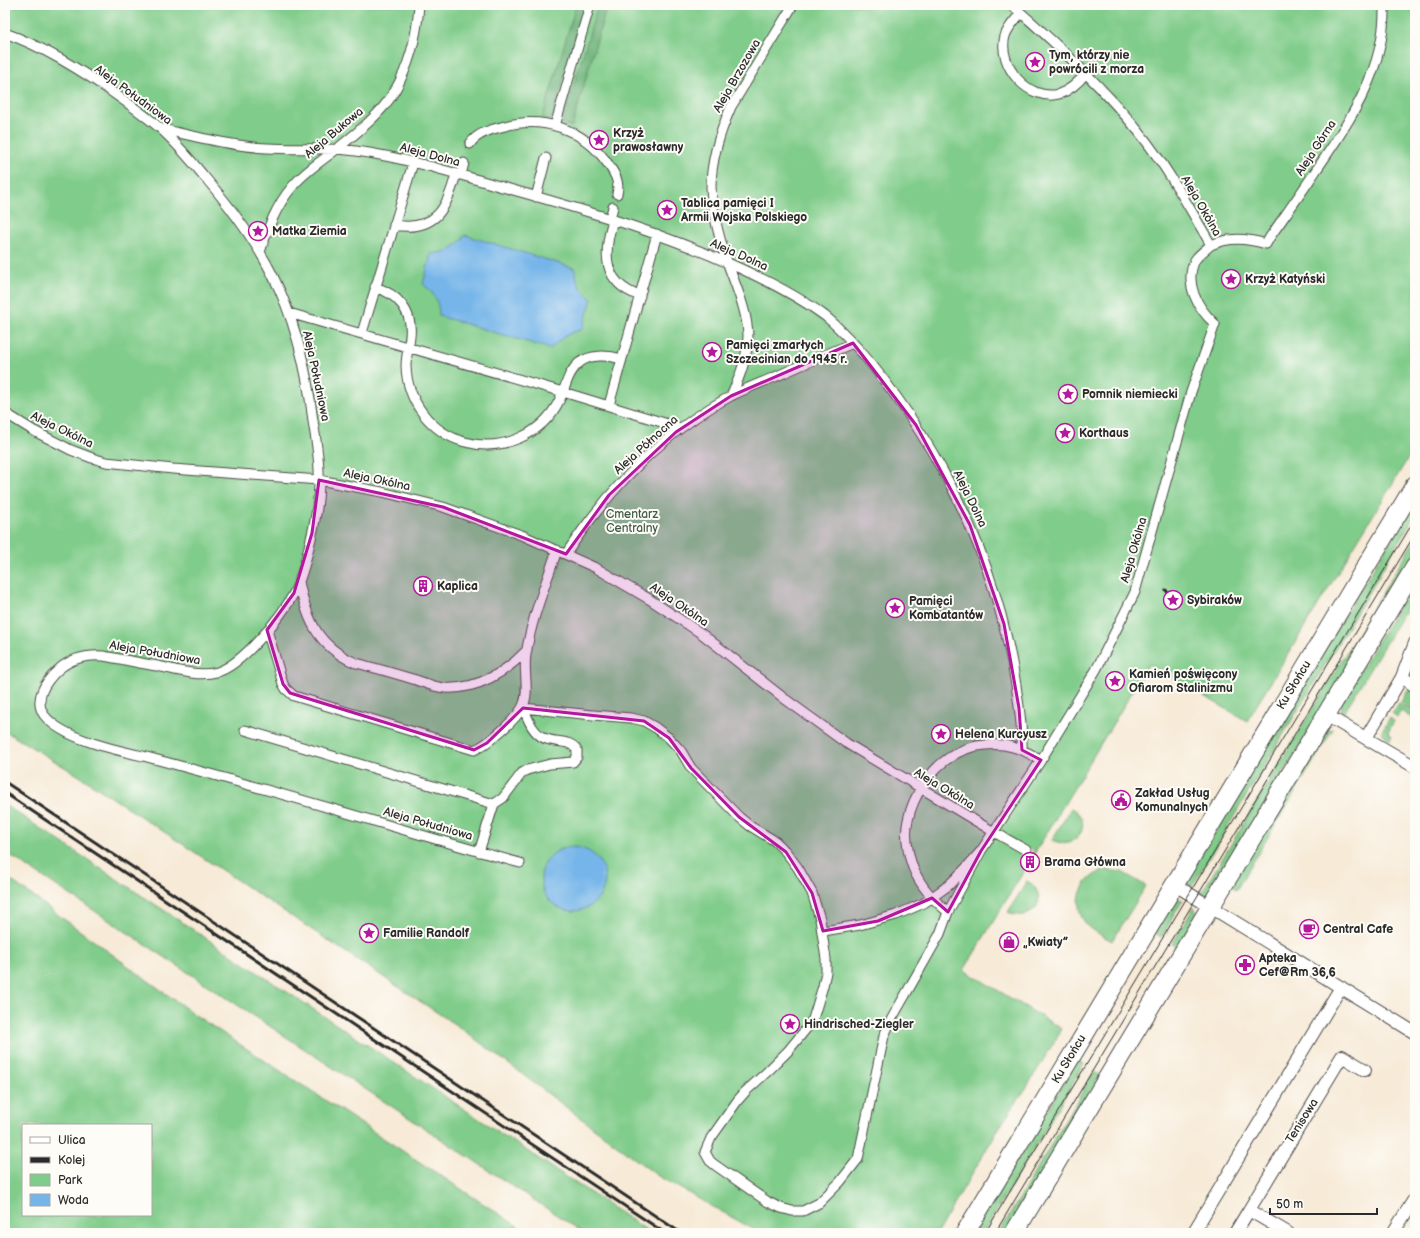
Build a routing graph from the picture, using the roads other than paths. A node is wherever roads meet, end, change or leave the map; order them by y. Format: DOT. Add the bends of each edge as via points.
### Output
graph roads {
  1 [pos="419,5"];
  2 [pos="590,5"];
  3 [pos="793,5"];
  4 [pos="1012,5"];
  5 [pos="1384,5"];
  6 [pos="1021,13"];
  7 [pos="5,33"];
  8 [pos="1086,74"];
  9 [pos="555,126"];
  10 [pos="162,129"];
  11 [pos="470,144"];
  12 [pos="338,148"];
  13 [pos="546,158"];
  14 [pos="412,163"];
  15 [pos="464,163"];
  16 [pos="458,175"];
  17 [pos="617,194"];
  18 [pos="536,197"];
  19 [pos="614,207"];
  20 [pos="612,220"];
  21 [pos="394,225"];
  22 [pos="657,234"];
  23 [pos="1211,245"];
  24 [pos="260,252"];
  25 [pos="728,263"];
  26 [pos="375,287"];
  27 [pos="640,296"];
  28 [pos="289,313"];
  29 [pos="362,333"];
  30 [pos="853,343"];
  31 [pos="408,347"];
  32 [pos="622,359"];
  33 [pos="563,392"];
  34 [pos="731,396"];
  35 [pos="609,405"];
  36 [pos="5,413"];
  37 [pos="681,428"];
  38 [pos="319,480"];
  39 [pos="1415,485"];
  40 [pos="557,550"];
  41 [pos="566,554"];
  42 [pos="1415,567"];
  43 [pos="298,582"];
  44 [pos="267,630"];
  45 [pos="1415,643"];
  46 [pos="527,650"];
  47 [pos="1402,677"];
  48 [pos="1415,686"];
  49 [pos="522,708"];
  50 [pos="1326,714"];
  51 [pos="245,730"];
  52 [pos="1366,738"];
  53 [pos="1022,750"];
  54 [pos="1041,760"];
  55 [pos="1415,767"];
  56 [pos="921,789"];
  57 [pos="494,804"];
  58 [pos="994,832"];
  59 [pos="1026,850"];
  60 [pos="981,851"];
  61 [pos="479,852"];
  62 [pos="520,863"];
  63 [pos="1174,886"];
  64 [pos="932,898"];
  65 [pos="1210,907"];
  66 [pos="948,912"];
  67 [pos="823,931"];
  68 [pos="1342,987"];
  69 [pos="1415,1033"];
  70 [pos="1365,1070"];
  71 [pos="1415,1198"];
  72 [pos="1249,1210"];
  73 [pos="965,1233"];
  74 [pos="1014,1233"];
  75 [pos="1193,1233"];
  76 [pos="1235,1233"];
  77 [pos="1288,1233"];
  78 [pos="1393,1233"];
  1 -- 12 [label="street, Aleja Bukowa" via="413,44 393,93 372,118"];
  2 -- 9 [label="street"];
  3 -- 25 [label="street, Aleja Brzozowa" via="740,90 724,122 719,139 712,173 712,198"];
  4 -- 6 [label="street, Aleja Okólna"];
  5 -- 23 [label="street, Aleja Górna" via="1383,34 1379,53 1366,89 1336,140 1266,244 1234,239"];
  6 -- 8 [label="street, Aleja Okólna" via="1051,38"];
  6 -- 8 [label="street" via="1009,27 1004,42 1007,64 1019,81 1038,92 1057,94 1076,84"];
  7 -- 10 [label="street, Aleja Południowa" via="43,50 84,74"];
  8 -- 23 [label="street, Aleja Okólna" via="1139,132 1156,155"];
  9 -- 11 [label="street" via="531,122 505,125 475,137"];
  9 -- 17 [label="street" via="578,135 598,151 618,179"];
  10 -- 12 [label="street, Aleja Dolna" via="249,147 285,150"];
  10 -- 24 [label="street, Aleja Południowa" via="215,189"];
  12 -- 14 [label="street, Aleja Dolna"];
  12 -- 24 [label="street, Aleja Bukowa" via="293,186 275,212"];
  13 -- 18 [label="street"];
  14 -- 16 [label="street, Aleja Dolna"];
  14 -- 21 [label="street"];
  15 -- 16 [label="street"];
  16 -- 18 [label="street, Aleja Dolna"];
  16 -- 21 [label="street" via="447,202 434,218 414,226"];
  18 -- 20 [label="street, Aleja Dolna"];
  19 -- 20 [label="street"];
  20 -- 22 [label="street, Aleja Dolna"];
  20 -- 27 [label="street" via="607,250 609,270 622,287"];
  21 -- 26 [label="street"];
  22 -- 25 [label="street, Aleja Dolna"];
  22 -- 27 [label="street"];
  23 -- 54 [label="street, Aleja Okólna" via="1196,259 1191,277 1195,299 1215,324 1191,392 1135,592 1096,670"];
  24 -- 28 [label="street, Aleja Południowa"];
  25 -- 30 [label="street, Aleja Dolna" via="770,282 804,302 824,316"];
  25 -- 34 [label="street, Aleja Brzozowa" via="743,308 748,335 744,363"];
  26 -- 29 [label="street"];
  26 -- 31 [label="street" via="391,294 405,308 410,319"];
  27 -- 32 [label="street"];
  28 -- 29 [label="street"];
  28 -- 38 [label="street, Aleja Południowa" via="308,384"];
  29 -- 31 [label="street"];
  30 -- 34 [label="street, Aleja Północna"];
  30 -- 53 [label="street, Aleja Dolna" via="916,425 970,525 1004,624 1019,708"];
  31 -- 33 [label="street"];
  31 -- 33 [label="street" via="407,379 417,405 434,426 464,442 497,445 523,437 549,416"];
  32 -- 33 [label="street" via="602,356 583,360 571,373"];
  32 -- 35 [label="street"];
  33 -- 35 [label="street"];
  34 -- 37 [label="street, Aleja Północna"];
  35 -- 37 [label="street"];
  36 -- 38 [label="street, Aleja Okólna" via="71,450 106,462"];
  37 -- 41 [label="street, Aleja Północna" via="652,452 609,495"];
  38 -- 40 [label="street, Aleja Okólna" via="443,506"];
  38 -- 43 [label="street, Aleja Południowa" via="312,533"];
  39 -- 63 [label="main road, Ku Słońcu"];
  40 -- 41 [label="street, Aleja Okólna"];
  40 -- 46 [label="street" via="533,623"];
  41 -- 56 [label="street, Aleja Okólna" via="622,582 674,614 824,729"];
  42 -- 50 [label="main road"];
  43 -- 44 [label="street, Aleja Południowa" via="289,601"];
  43 -- 46 [label="street" via="317,634 330,648 347,659 440,687 465,687 483,681 506,669"];
  44 -- 49 [label="street" via="283,684 290,693 302,698 474,750 487,743"];
  44 -- 61 [label="street, Aleja Południowa" via="237,661 215,672 192,673 103,656 87,656 73,661 59,669 47,682 40,696 44,715 56,726 90,742 246,784"];
  45 -- 47 [label="street"];
  46 -- 49 [label="street" via="526,695"];
  47 -- 48 [label="street"];
  47 -- 52 [label="street"];
  49 -- 57 [label="street" via="537,733 545,739 573,746 577,750 577,757 573,762 527,770 503,798"];
  49 -- 67 [label="street" via="631,718 656,728 669,738 691,768 739,817 775,841 790,856 812,893"];
  50 -- 52 [label="street"];
  50 -- 65 [label="main road"];
  51 -- 57 [label="street"];
  52 -- 55 [label="street"];
  53 -- 54 [label="street"];
  53 -- 56 [label="street" via="1005,745 966,749 944,761"];
  54 -- 58 [label="street, Aleja Okólna"];
  56 -- 58 [label="street, Aleja Okólna"];
  56 -- 64 [label="street" via="908,821 908,847 916,873"];
  57 -- 61 [label="street"];
  58 -- 59 [label="street"];
  58 -- 60 [label="street"];
  60 -- 64 [label="street" via="966,870"];
  60 -- 66 [label="street"];
  61 -- 62 [label="street, Aleja Południowa"];
  63 -- 65 [label="street"];
  63 -- 73 [label="main road, Ku Słońcu"];
  64 -- 66 [label="street"];
  64 -- 67 [label="street" via="878,921"];
  65 -- 68 [label="street"];
  65 -- 74 [label="main road"];
  66 -- 67 [label="street" via="940,934 884,1036 858,1159 819,1203 803,1211 792,1211 768,1202 710,1161 706,1152 711,1138 738,1100 781,1058 813,1019 826,972"];
  68 -- 69 [label="street"];
  68 -- 75 [label="street"];
  70 -- 72 [label="street, Tenisowa" via="1342,1056"];
  71 -- 78 [label="street"];
  72 -- 76 [label="street, Tenisowa"];
  72 -- 77 [label="street"];
}
